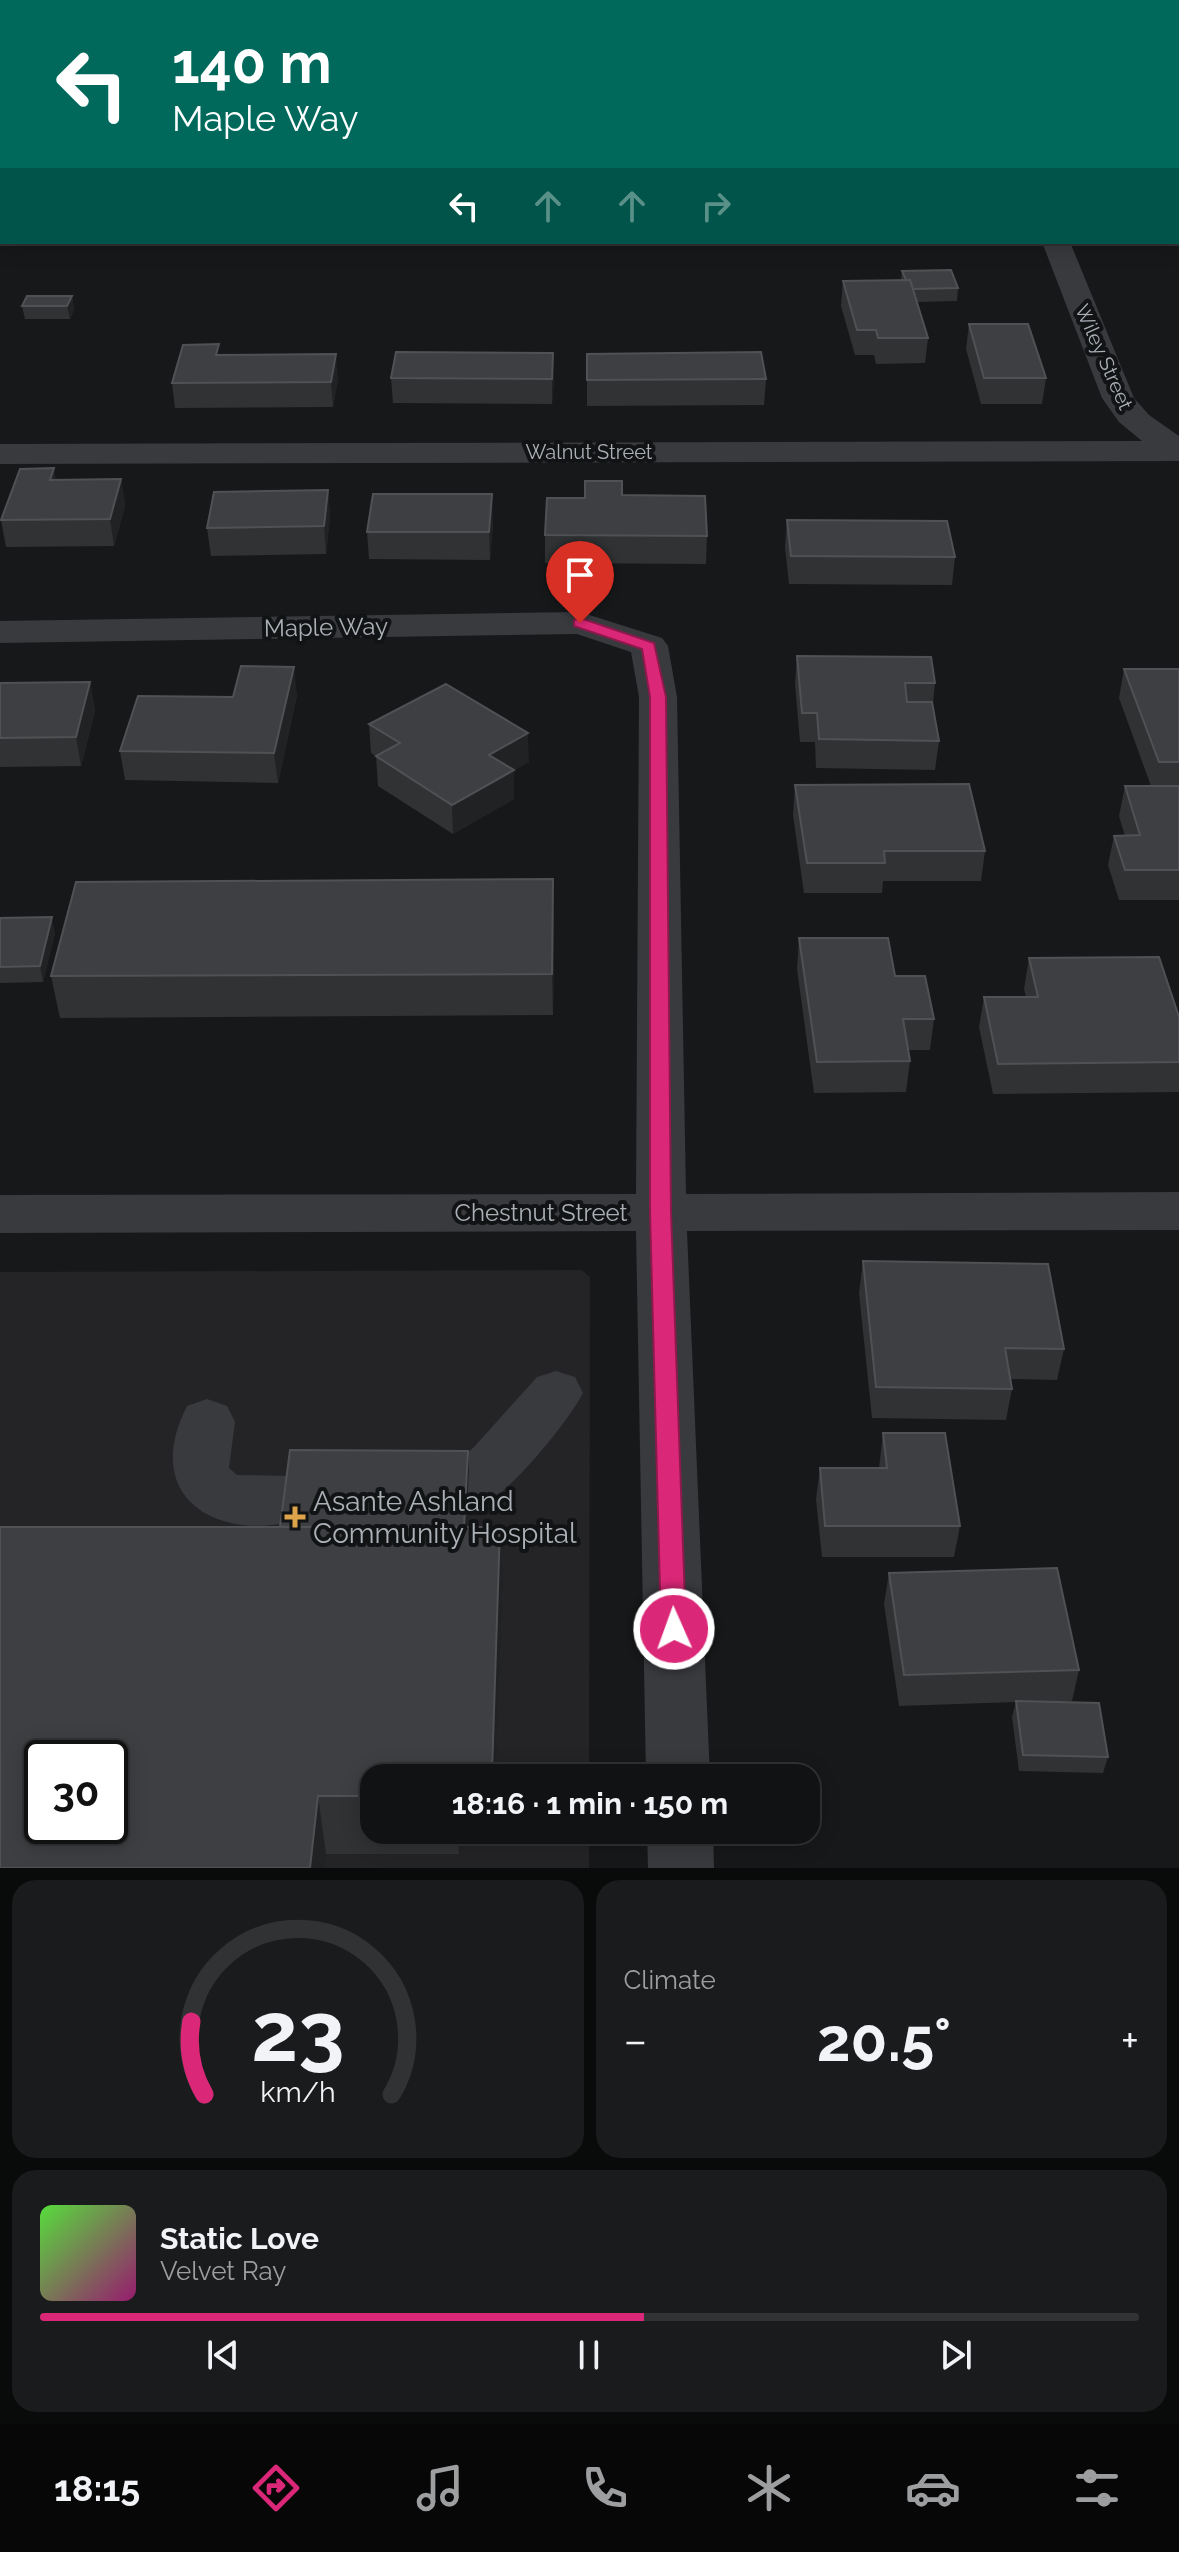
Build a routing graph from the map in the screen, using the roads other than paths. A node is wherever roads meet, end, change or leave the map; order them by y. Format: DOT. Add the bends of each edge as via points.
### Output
graph roads {
  1 [pos="1057,244"];
  2 [pos="1179,450"];
  3 [pos="0,454"];
  4 [pos="0,632"];
  5 [pos="1179,1211"];
  6 [pos="661,1212"];
  7 [pos="0,1214"];
  8 [pos="556,1393"];
  9 [pos="207,1422"];
  10 [pos="468,1488"];
  11 [pos="288,1500"];
  12 [pos="678,1764"];
  13 [pos="680,1844"];
  14 [pos="681,1868"];
  1 -- 2 [label="street, Wiley Street" via="1128,415"];
  2 -- 3 [label="street, Walnut Street"];
  4 -- 6 [label="street, Maple Way" via="580,623 649,646 658,697"];
  5 -- 6 [label="street, Chestnut Street"];
  6 -- 7 [label="street, Chestnut Street"];
  6 -- 12 [label="street"];
  8 -- 10 [label="street"];
  9 -- 11 [label="street" via="200,1466 207,1485 225,1498"];
  13 -- 14 [label="street"];
}
